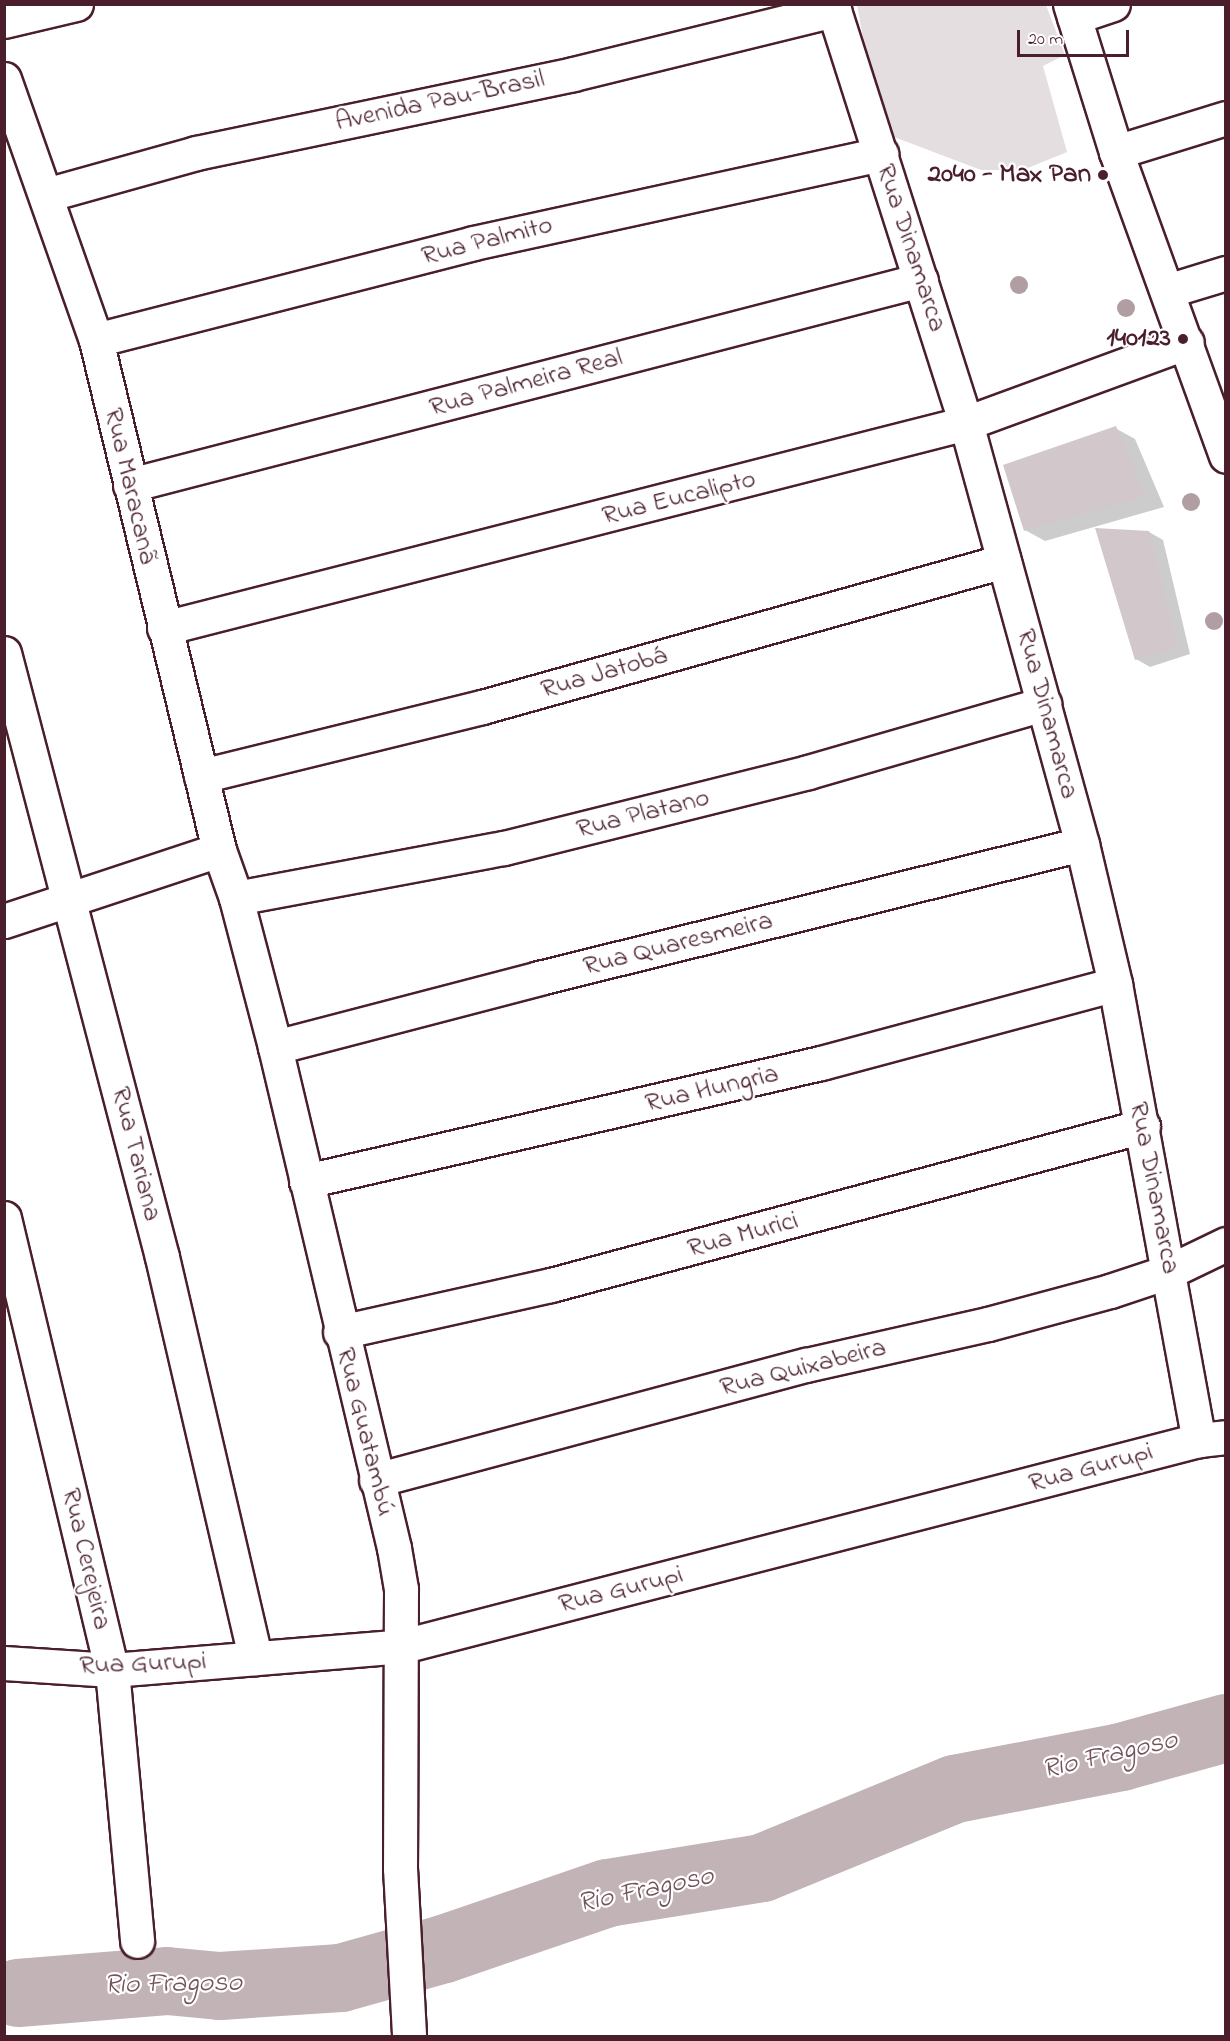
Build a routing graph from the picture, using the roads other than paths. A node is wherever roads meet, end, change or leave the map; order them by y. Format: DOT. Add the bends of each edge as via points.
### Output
graph roads {
  1 [pos="76,4"];
  2 [pos="1113,4"];
  3 [pos="833,7"];
  4 [pos="1072,11"];
  5 [pos="4,21"];
  6 [pos="4,79"];
  7 [pos="1226,118"];
  8 [pos="1116,152"];
  9 [pos="881,154"];
  10 [pos="46,195"];
  11 [pos="1226,273"];
  12 [pos="921,280"];
  13 [pos="1167,291"];
  14 [pos="96,340"];
  15 [pos="1187,342"];
  16 [pos="966,423"];
  17 [pos="1222,437"];
  18 [pos="130,485"];
  19 [pos="1004,561"];
  20 [pos="164,628"];
  21 [pos="4,653"];
  22 [pos="1044,704"];
  23 [pos="201,776"];
  24 [pos="1082,844"];
  25 [pos="219,850"];
  26 [pos="236,898"];
  27 [pos="67,901"];
  28 [pos="4,921"];
  29 [pos="1116,984"];
  30 [pos="275,1047"];
  31 [pos="1143,1126"];
  32 [pos="306,1181"];
  33 [pos="4,1218"];
  34 [pos="1226,1244"];
  35 [pos="1170,1271"];
  36 [pos="340,1332"];
  37 [pos="1212,1438"];
  38 [pos="376,1480"];
  39 [pos="403,1646"];
  40 [pos="255,1658"];
  41 [pos="4,1663"];
  42 [pos="112,1670"];
  43 [pos="137,1941"];
  44 [pos="408,2037"];
  1 -- 5 [label="street"];
  2 -- 4 [label="street"];
  3 -- 9 [label="street, Rua Dinamarca"];
  3 -- 10 [label="street, Avenida Pau-Brasil" via="573,74 196,153"];
  4 -- 8 [label="street"];
  6 -- 10 [label="street, Rua Maracanã"];
  7 -- 8 [label="street"];
  8 -- 13 [label="street"];
  9 -- 12 [label="street, Rua Dinamarca"];
  9 -- 14 [label="street, Rua Palmito" via="484,240"];
  10 -- 14 [label="street, Rua Maracanã"];
  11 -- 13 [label="street"];
  12 -- 16 [label="street, Rua Dinamarca"];
  12 -- 18 [label="street, Rua Palmeira Real"];
  13 -- 15 [label="street"];
  14 -- 18 [label="street, Rua Maracanã"];
  15 -- 16 [label="street, Rua Eucalipto"];
  15 -- 17 [label="street"];
  16 -- 19 [label="street, Rua Dinamarca"];
  16 -- 20 [label="street, Rua Eucalipto"];
  18 -- 20 [label="street, Rua Maracanã"];
  19 -- 22 [label="street, Rua Dinamarca"];
  19 -- 23 [label="street, Rua Jatobá" via="482,707"];
  20 -- 23 [label="street, Rua Maracanã"];
  21 -- 27 [label="street, Rua Tariana"];
  22 -- 24 [label="street, Rua Dinamarca"];
  22 -- 26 [label="street, Rua Platano" via="808,772 504,848"];
  23 -- 25 [label="street, Rua Maracanã"];
  24 -- 29 [label="street, Rua Dinamarca"];
  24 -- 30 [label="street, Rua Quaresmeira"];
  25 -- 26 [label="street, Rua Maracanã"];
  25 -- 27 [label="street"];
  26 -- 30 [label="street, Rua Guatambú"];
  27 -- 28 [label="street"];
  27 -- 40 [label="street, Rua Tariana" via="162,1257"];
  29 -- 31 [label="street, Rua Dinamarca"];
  29 -- 32 [label="street, Rua Hungria" via="821,1063"];
  30 -- 32 [label="street, Rua Guatambú"];
  31 -- 35 [label="street, Rua Dinamarca"];
  31 -- 36 [label="street, Rua Murici" via="551,1285"];
  32 -- 36 [label="street, Rua Guatambú"];
  33 -- 42 [label="street, Rua Cerejeira"];
  34 -- 35 [label="street, Rua Quixabeira"];
  35 -- 37 [label="street, Rua Dinamarca"];
  35 -- 38 [label="street, Rua Quixabeira" via="988,1324 806,1365"];
  36 -- 38 [label="street, Rua Guatambú"];
  37 -- 39 [label="street, Rua Gurupi"];
  38 -- 39 [label="street, Rua Guatambú" via="401,1588"];
  39 -- 40 [label="street, Rua Gurupi"];
  39 -- 44 [label="street, Rua Guatambú" via="401,1942"];
  40 -- 42 [label="street, Rua Gurupi"];
  41 -- 42 [label="street, Rua Gurupi"];
  42 -- 43 [label="street, Rua Cerejeira"];
}
